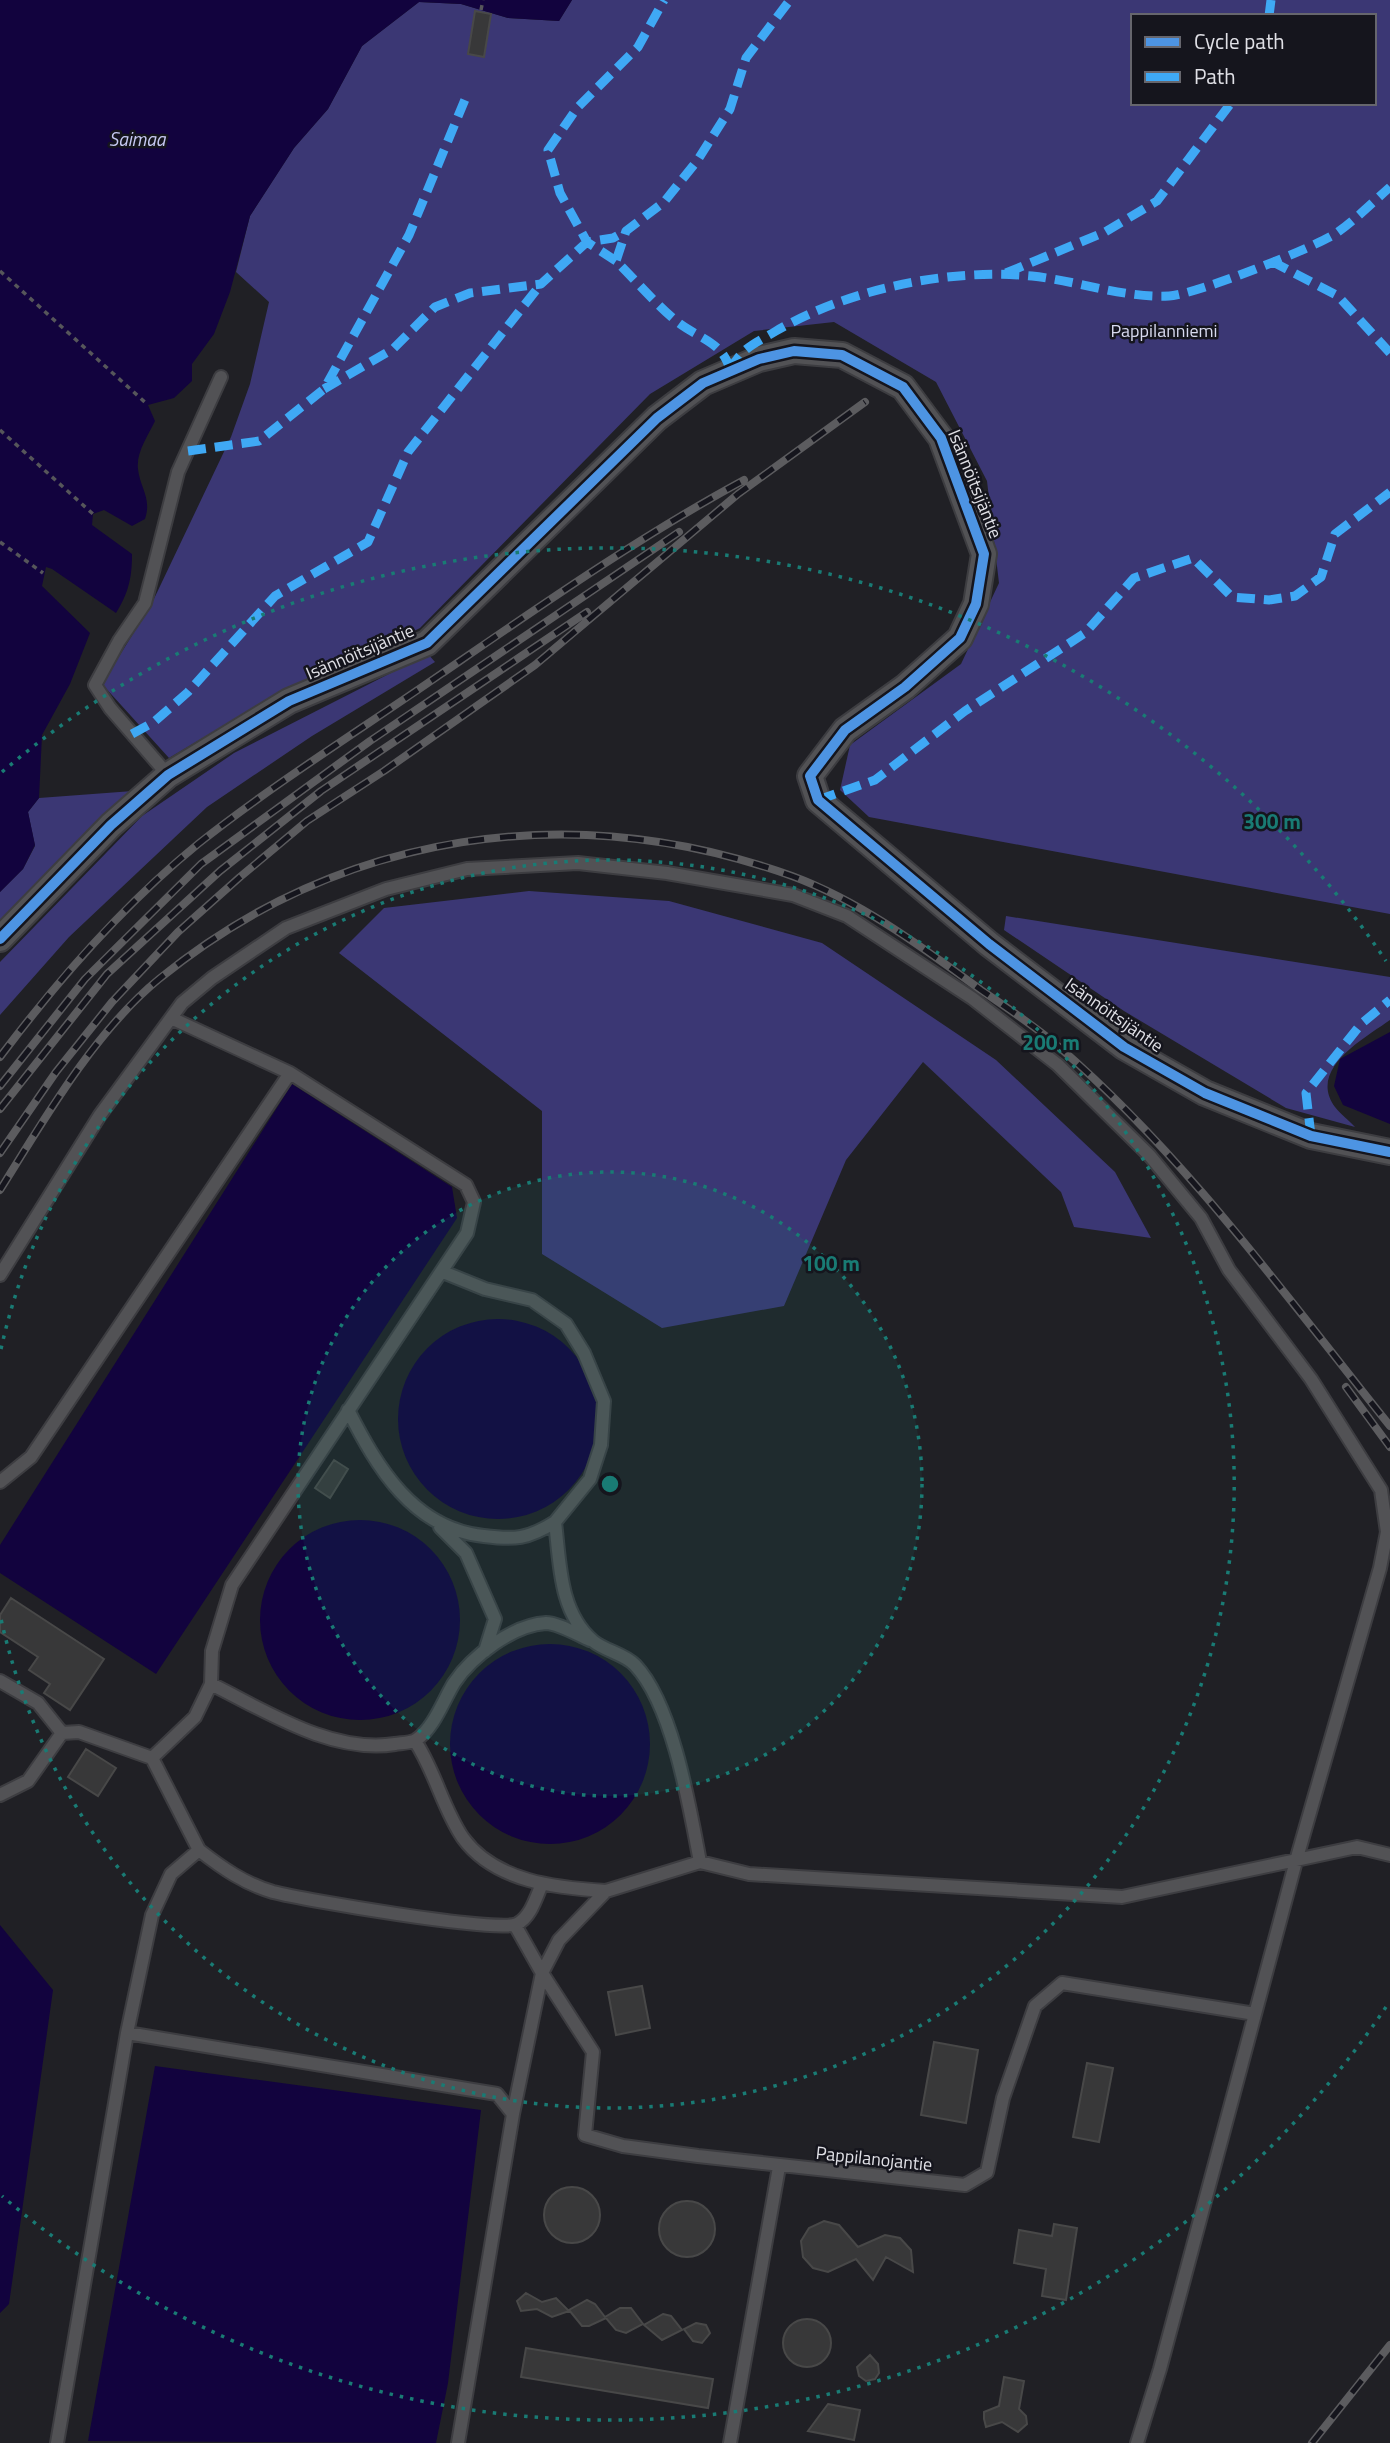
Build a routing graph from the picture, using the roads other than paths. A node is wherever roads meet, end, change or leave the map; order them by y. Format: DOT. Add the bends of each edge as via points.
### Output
graph roads {
  1 [pos="221,377"];
  2 [pos="168,775"];
  3 [pos="0,939"];
  4 [pos="171,1018"];
  5 [pos="289,1073"];
  6 [pos="1390,1152"];
  7 [pos="443,1272"];
  8 [pos="0,1275"];
  9 [pos="348,1410"];
  10 [pos="0,1482"];
  11 [pos="435,1522"];
  12 [pos="555,1522"];
  13 [pos="593,1641"];
  14 [pos="485,1651"];
  15 [pos="0,1681"];
  16 [pos="211,1684"];
  17 [pos="62,1733"];
  18 [pos="415,1741"];
  19 [pos="152,1758"];
  20 [pos="0,1795"];
  21 [pos="199,1850"];
  22 [pos="1390,1855"];
  23 [pos="1296,1861"];
  24 [pos="699,1862"];
  25 [pos="542,1884"];
  26 [pos="606,1891"];
  27 [pos="515,1925"];
  28 [pos="542,1973"];
  29 [pos="1255,2014"];
  30 [pos="127,2033"];
  31 [pos="513,2114"];
  32 [pos="779,2166"];
  33 [pos="57,2443"];
  34 [pos="458,2443"];
  35 [pos="730,2443"];
  36 [pos="1137,2443"];
  1 -- 2 [label="lane" via="178,472 145,603 95,685"];
  2 -- 3 [label="street, Isännöitsijäntie" via="111,825"];
  2 -- 6 [label="street, Isännöitsijäntie" via="289,702 427,643 657,418 703,383 759,359 794,351 842,355 904,387 925,415 941,438 984,554 976,604 960,638 905,687 845,730 810,776 818,800 989,944 1124,1047 1205,1093 1311,1136"];
  4 -- 5 [label="lane"];
  4 -- 8 [label="lane" via="100,1115"];
  4 -- 23 [label="lane" via="212,978 286,928 386,889 467,869 578,863 793,895 847,916 972,998 1058,1065 1150,1156 1200,1218 1229,1270 1311,1379 1381,1490 1387,1532 1380,1568"];
  5 -- 7 [label="lane" via="466,1185 474,1202 467,1233"];
  5 -- 10 [label="lane" via="31,1457"];
  7 -- 9 [label="lane"];
  7 -- 12 [label="lane" via="485,1289 532,1300 566,1324 583,1353 604,1401 601,1445 590,1479"];
  9 -- 11 [label="lane" via="373,1458 404,1497"];
  9 -- 16 [label="lane" via="232,1584 212,1651"];
  11 -- 12 [label="lane" via="468,1535 499,1538 530,1538"];
  11 -- 14 [label="lane" via="466,1553 486,1595 495,1619"];
  12 -- 13 [label="lane" via="562,1585 570,1611"];
  13 -- 14 [label="lane" via="547,1623 518,1631"];
  13 -- 24 [label="lane" via="635,1664 658,1703 688,1801"];
  14 -- 18 [label="lane" via="456,1680 433,1722"];
  15 -- 17 [label="lane" via="38,1703"];
  16 -- 18 [label="lane" via="304,1730 346,1742 387,1746"];
  16 -- 19 [label="lane" via="195,1717"];
  17 -- 19 [label="lane" via="79,1732"];
  17 -- 20 [label="lane" via="28,1780"];
  18 -- 25 [label="lane" via="431,1765 464,1839 491,1862"];
  19 -- 21 [label="lane"];
  21 -- 27 [label="lane" via="228,1873 273,1891 439,1921"];
  21 -- 30 [label="lane" via="171,1874 152,1915"];
  22 -- 23 [label="lane" via="1357,1847"];
  23 -- 24 [label="lane" via="1122,1897 749,1874"];
  23 -- 29 [label="lane"];
  24 -- 26 [label="lane"];
  25 -- 26 [label="lane"];
  25 -- 27 [label="lane" via="527,1917"];
  26 -- 28 [label="lane" via="559,1940"];
  27 -- 28 [label="lane, Pappilanojantie"];
  28 -- 31 [label="lane"];
  28 -- 32 [label="lane, Pappilanojantie" via="593,2052 585,2134 623,2146"];
  29 -- 32 [label="lane, Pappilanojantie" via="1062,1983 1035,2006 1003,2098 987,2172 965,2186"];
  29 -- 36 [label="lane"];
  30 -- 31 [label="lane" via="488,2092 497,2094"];
  30 -- 33 [label="lane"];
  31 -- 34 [label="lane"];
  32 -- 35 [label="lane"];
}
